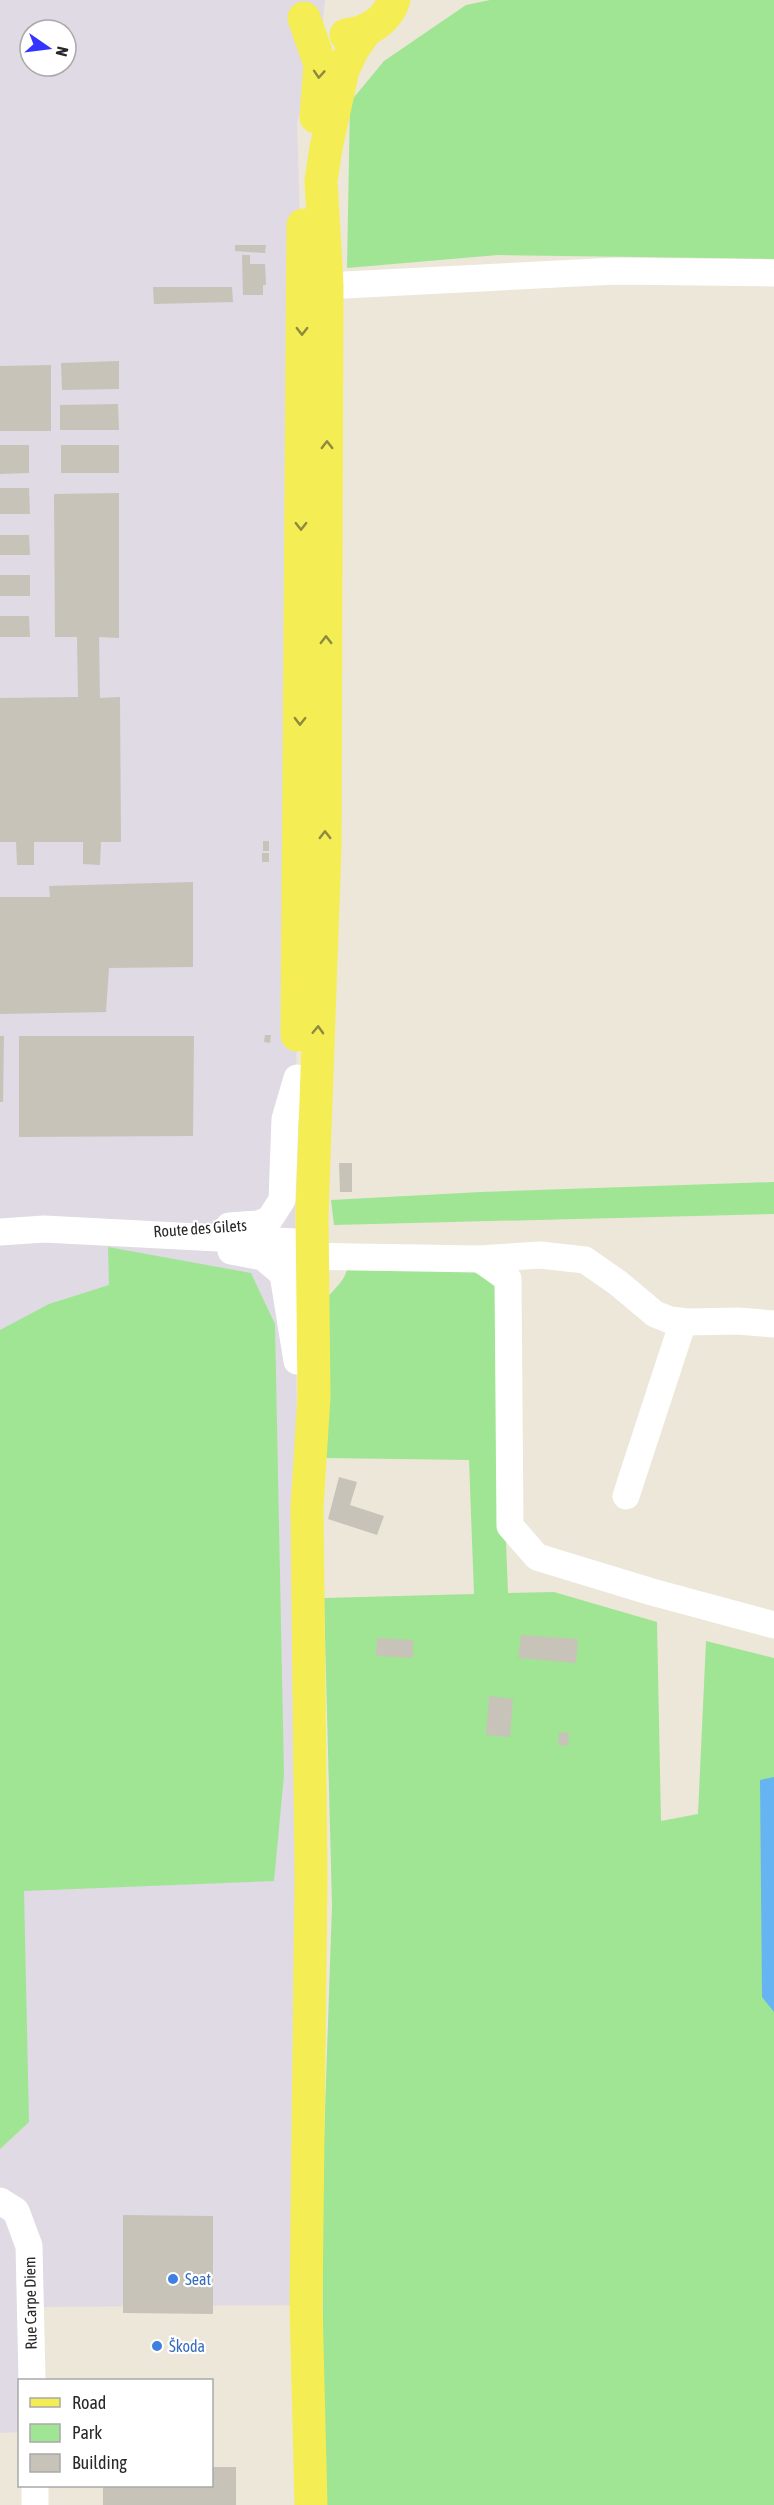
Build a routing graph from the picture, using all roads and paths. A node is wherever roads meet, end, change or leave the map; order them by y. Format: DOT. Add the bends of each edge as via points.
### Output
graph roads {
  1 [pos="394,1"];
  2 [pos="299,9"];
  3 [pos="366,30"];
  4 [pos="774,273"];
  5 [pos="314,286"];
  6 [pos="297,1078"];
  7 [pos="0,1232"];
  8 [pos="126,1233"];
  9 [pos="304,1250"];
  10 [pos="480,1259"];
  11 [pos="683,1322"];
  12 [pos="774,1324"];
  13 [pos="297,1361"];
  14 [pos="626,1496"];
  15 [pos="307,1507"];
  16 [pos="774,1625"];
  17 [pos="0,2201"];
  18 [pos="32,2379"];
  19 [pos="35,2487"];
  20 [pos="35,2505"];
  21 [pos="311,2505"];
  1 -- 3 [label="main road" via="376,25"];
  2 -- 3 [label="main road" via="316,28 336,35"];
  2 -- 5 [label="main road, one-way" via="320,64 312,166 303,214"];
  3 -- 5 [label="main road" via="344,70 326,148"];
  4 -- 5 [label="street" via="616,270"];
  5 -- 6 [label="main road, one-way"];
  9 -- 5 [label="main road, one-way" via="312,1214 325,848"];
  6 -- 8 [label="street, Route des Gilets" via="285,1119 282,1200 269,1220"];
  6 -- 9 [label="main road"];
  7 -- 8 [label="street, Route des Gilets" via="44,1229"];
  8 -- 9 [label="street, Route des Gilets"];
  8 -- 13 [label="street, Route des Gilets" via="263,1257 284,1274"];
  9 -- 10 [label="street, Route des Gilets"];
  9 -- 13 [label="main road"];
  9 -- 15 [label="main road" via="314,1397"];
  10 -- 11 [label="street, Route des Gilets" via="540,1255 585,1260 655,1314"];
  10 -- 16 [label="street" via="508,1279 510,1526 537,1557"];
  11 -- 12 [label="street, Route des Gilets"];
  11 -- 14 [label="street"];
  13 -- 15 [label="main road"];
  15 -- 21 [label="main road" via="311,1877 306,2305"];
  17 -- 18 [label="street, Rue Carpe Diem" via="16,2211 29,2246"];
  19 -- 20 [label="street"];
}
